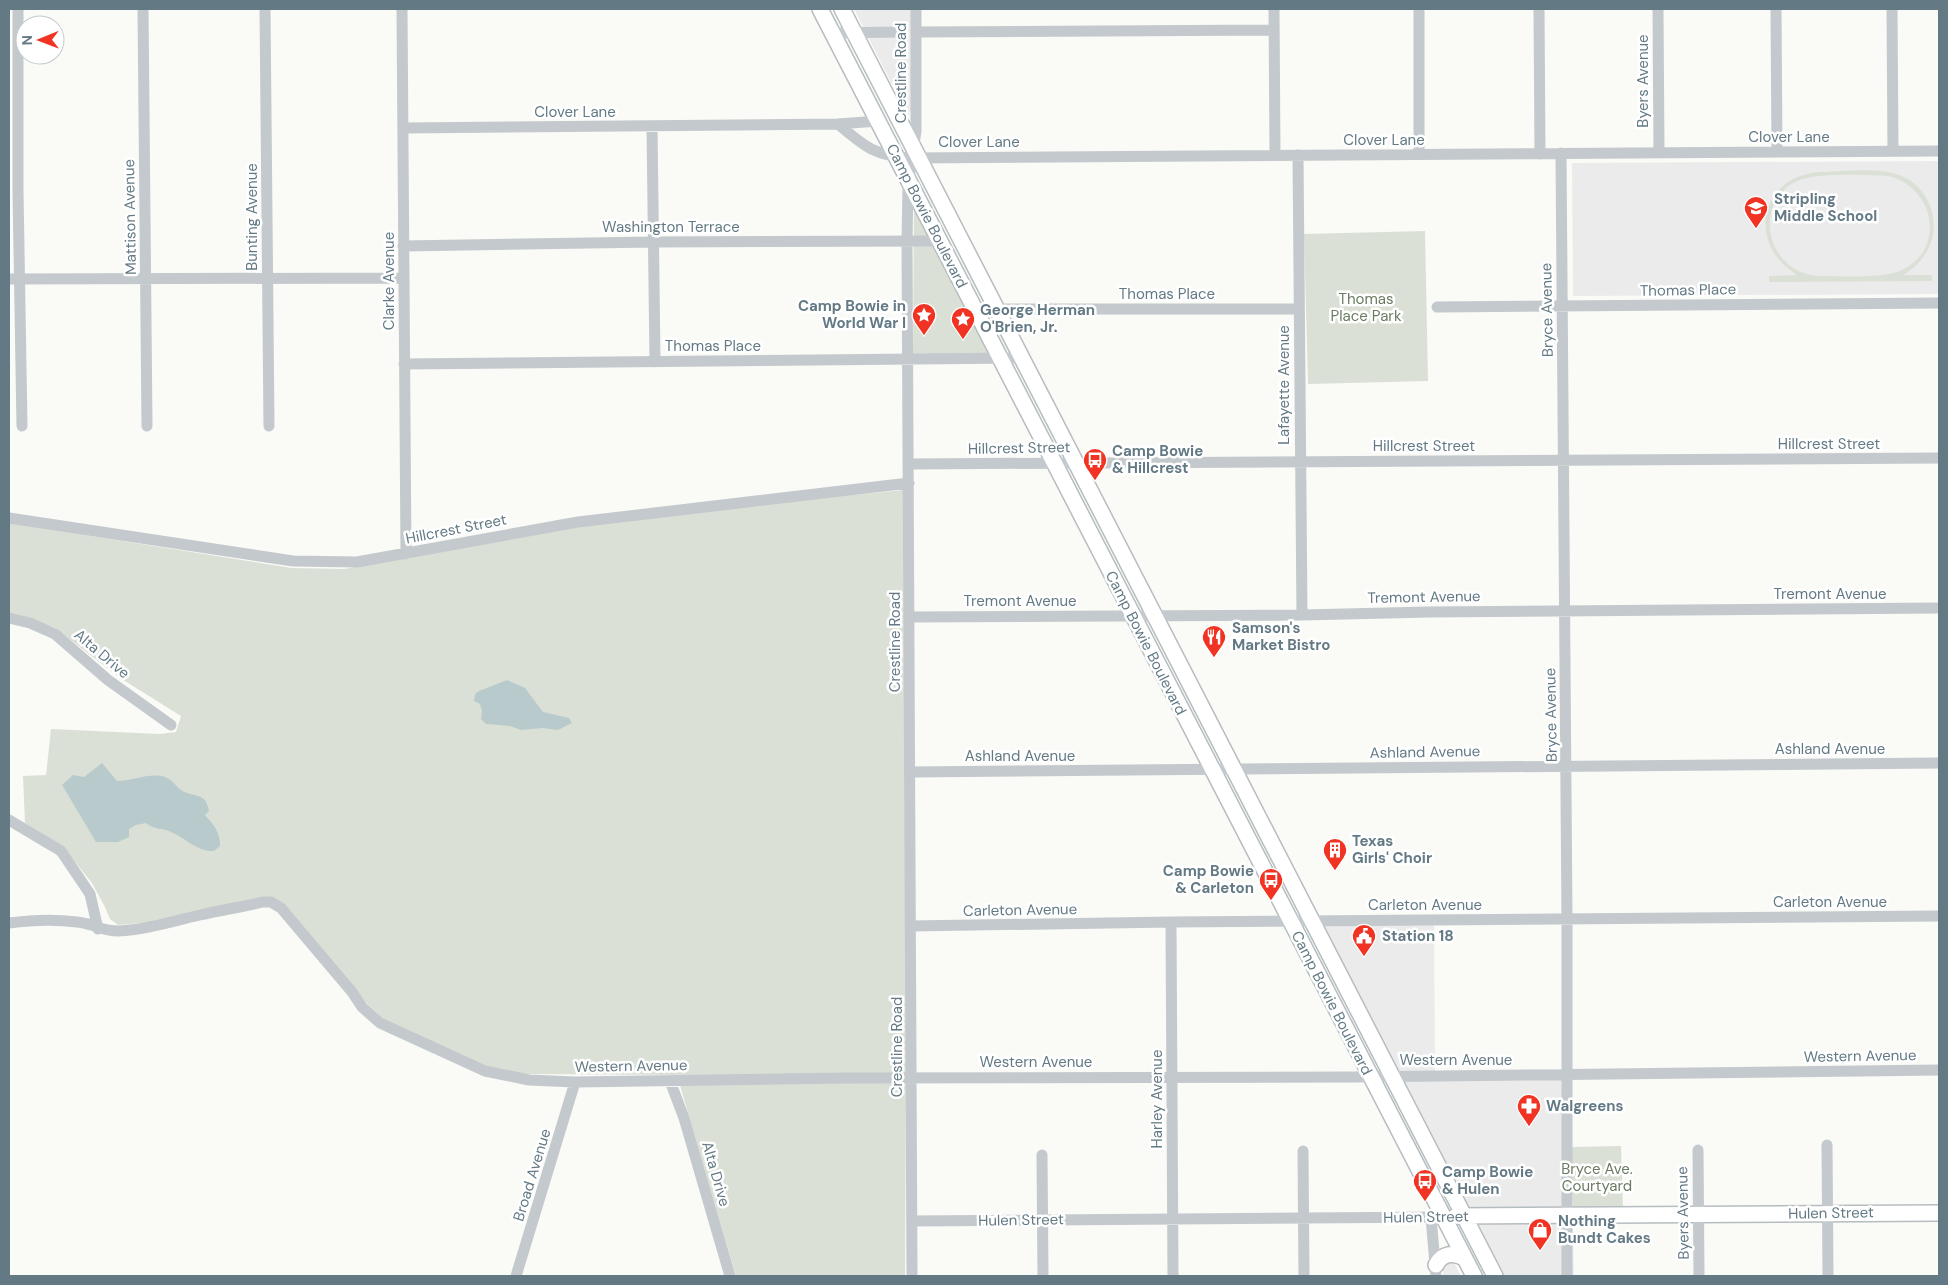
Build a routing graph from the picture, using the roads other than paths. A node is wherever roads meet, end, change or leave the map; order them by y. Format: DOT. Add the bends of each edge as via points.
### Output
graph roads {
  1 [pos="18,9"];
  2 [pos="143,9"];
  3 [pos="266,9"];
  4 [pos="402,9"];
  5 [pos="820,9"];
  6 [pos="842,9"];
  7 [pos="916,9"];
  8 [pos="1274,9"];
  9 [pos="1419,9"];
  10 [pos="1538,9"];
  11 [pos="1658,9"];
  12 [pos="1776,9"];
  13 [pos="1892,9"];
  14 [pos="1274,30"];
  15 [pos="832,32"];
  16 [pos="854,32"];
  17 [pos="899,32"];
  18 [pos="916,32"];
  19 [pos="878,121"];
  20 [pos="838,124"];
  21 [pos="652,126"];
  22 [pos="403,128"];
  23 [pos="1893,151"];
  24 [pos="1939,151"];
  25 [pos="1777,152"];
  26 [pos="1561,153"];
  27 [pos="1659,153"];
  28 [pos="1419,154"];
  29 [pos="1540,154"];
  30 [pos="910,155"];
  31 [pos="1276,155"];
  32 [pos="1298,155"];
  33 [pos="908,180"];
  34 [pos="908,241"];
  35 [pos="939,241"];
  36 [pos="654,242"];
  37 [pos="403,246"];
  38 [pos="268,278"];
  39 [pos="403,278"];
  40 [pos="14,279"];
  41 [pos="146,279"];
  42 [pos="1939,303"];
  43 [pos="1562,306"];
  44 [pos="1437,307"];
  45 [pos="976,309"];
  46 [pos="1299,309"];
  47 [pos="998,310"];
  48 [pos="1001,358"];
  49 [pos="1022,358"];
  50 [pos="908,360"];
  51 [pos="655,362"];
  52 [pos="404,364"];
  53 [pos="22,426"];
  54 [pos="147,426"];
  55 [pos="269,426"];
  56 [pos="1939,458"];
  57 [pos="1563,460"];
  58 [pos="1300,461"];
  59 [pos="1076,462"];
  60 [pos="1054,463"];
  61 [pos="909,464"];
  62 [pos="909,483"];
  63 [pos="9,518"];
  64 [pos="406,554"];
  65 [pos="1939,608"];
  66 [pos="1565,611"];
  67 [pos="1302,615"];
  68 [pos="1132,616"];
  69 [pos="1154,616"];
  70 [pos="910,617"];
  71 [pos="9,618"];
  72 [pos="171,725"];
  73 [pos="1939,763"];
  74 [pos="1566,765"];
  75 [pos="1234,769"];
  76 [pos="1211,770"];
  77 [pos="911,772"];
  78 [pos="9,820"];
  79 [pos="1939,916"];
  80 [pos="1567,919"];
  81 [pos="1290,921"];
  82 [pos="1313,921"];
  83 [pos="1171,922"];
  84 [pos="9,923"];
  85 [pos="911,926"];
  86 [pos="98,929"];
  87 [pos="1346,986"];
  88 [pos="1329,996"];
  89 [pos="1939,1070"];
  90 [pos="1568,1074"];
  91 [pos="1391,1075"];
  92 [pos="1370,1076"];
  93 [pos="1172,1077"];
  94 [pos="912,1079"];
  95 [pos="670,1081"];
  96 [pos="575,1082"];
  97 [pos="1828,1145"];
  98 [pos="1698,1150"];
  99 [pos="1303,1151"];
  100 [pos="1042,1155"];
  101 [pos="1828,1213"];
  102 [pos="1939,1213"];
  103 [pos="1566,1215"];
  104 [pos="1465,1216"];
  105 [pos="1698,1216"];
  106 [pos="1437,1217"];
  107 [pos="1173,1218"];
  108 [pos="1304,1218"];
  109 [pos="1042,1220"];
  110 [pos="912,1221"];
  111 [pos="1464,1258"];
  112 [pos="1436,1270"];
  113 [pos="516,1276"];
  114 [pos="730,1276"];
  115 [pos="912,1276"];
  116 [pos="1042,1276"];
  117 [pos="1173,1276"];
  118 [pos="1304,1276"];
  119 [pos="1474,1276"];
  120 [pos="1495,1276"];
  121 [pos="1567,1276"];
  122 [pos="1699,1276"];
  123 [pos="1828,1276"];
  1 -- 40 [label="street"];
  2 -- 41 [label="street, Mattison Avenue"];
  3 -- 38 [label="street, Bunting Avenue"];
  4 -- 22 [label="street, Clarke Avenue"];
  5 -- 15 [label="main road, Camp Bowie Boulevard"];
  6 -- 16 [label="main road, Camp Bowie Boulevard"];
  7 -- 18 [label="street, Crestline Road"];
  8 -- 14 [label="street"];
  9 -- 28 [label="street"];
  10 -- 29 [label="street"];
  11 -- 27 [label="street, Byers Avenue"];
  12 -- 25 [label="street"];
  13 -- 23 [label="street"];
  14 -- 18 [label="street"];
  14 -- 31 [label="street"];
  15 -- 16 [label="street"];
  15 -- 19 [label="main road, Camp Bowie Boulevard"];
  16 -- 17 [label="street"];
  16 -- 30 [label="main road, Camp Bowie Boulevard"];
  18 -- 30 [label="street, Crestline Road" via="916,131"];
  19 -- 20 [label="street, Clover Lane"];
  19 -- 30 [label="main road, Camp Bowie Boulevard"];
  20 -- 21 [label="street, Clover Lane"];
  20 -- 30 [label="street, Clover Lane" via="869,149 881,154"];
  21 -- 22 [label="street, Clover Lane"];
  21 -- 36 [label="street"];
  22 -- 37 [label="street, Clarke Avenue"];
  23 -- 24 [label="street, Clover Lane"];
  23 -- 25 [label="street, Clover Lane"];
  25 -- 27 [label="street, Clover Lane"];
  26 -- 27 [label="street, Clover Lane"];
  26 -- 29 [label="street, Clover Lane"];
  26 -- 43 [label="street, Bryce Avenue"];
  28 -- 29 [label="street, Clover Lane"];
  28 -- 32 [label="street, Clover Lane"];
  30 -- 31 [label="street, Clover Lane"];
  30 -- 33 [label="main road, Camp Bowie Boulevard"];
  30 -- 47 [label="main road, Camp Bowie Boulevard"];
  31 -- 32 [label="street, Clover Lane"];
  32 -- 46 [label="street, Lafayette Avenue"];
  33 -- 34 [label="street, Crestline Road"];
  33 -- 35 [label="main road, Camp Bowie Boulevard"];
  34 -- 35 [label="street, Washington Terrace"];
  34 -- 36 [label="street, Washington Terrace"];
  34 -- 50 [label="street, Crestline Road"];
  35 -- 45 [label="main road, Camp Bowie Boulevard"];
  36 -- 37 [label="street, Washington Terrace"];
  36 -- 51 [label="street"];
  37 -- 39 [label="street, Clarke Avenue"];
  38 -- 39 [label="street"];
  38 -- 41 [label="street"];
  38 -- 55 [label="street, Bunting Avenue"];
  39 -- 52 [label="street, Clarke Avenue"];
  40 -- 41 [label="street"];
  40 -- 53 [label="street"];
  41 -- 54 [label="street, Mattison Avenue"];
  42 -- 43 [label="street, Thomas Place"];
  43 -- 44 [label="street, Thomas Place"];
  43 -- 57 [label="street, Bryce Avenue"];
  45 -- 47 [label="street, Thomas Place"];
  45 -- 48 [label="main road, Camp Bowie Boulevard"];
  46 -- 47 [label="street, Thomas Place"];
  46 -- 58 [label="street, Lafayette Avenue"];
  47 -- 49 [label="main road, Camp Bowie Boulevard"];
  48 -- 49 [label="street, Thomas Place"];
  48 -- 50 [label="street, Thomas Place"];
  48 -- 60 [label="main road, Camp Bowie Boulevard"];
  49 -- 59 [label="main road, Camp Bowie Boulevard"];
  50 -- 51 [label="street, Thomas Place"];
  50 -- 61 [label="street, Crestline Road"];
  51 -- 52 [label="street, Thomas Place"];
  52 -- 64 [label="street, Clarke Avenue"];
  56 -- 57 [label="street, Hillcrest Street"];
  57 -- 58 [label="street, Hillcrest Street"];
  57 -- 66 [label="street, Bryce Avenue"];
  58 -- 59 [label="street, Hillcrest Street"];
  58 -- 67 [label="street, Lafayette Avenue"];
  59 -- 60 [label="street, Hillcrest Street"];
  59 -- 69 [label="main road, Camp Bowie Boulevard"];
  60 -- 61 [label="street, Hillcrest Street"];
  60 -- 68 [label="main road, Camp Bowie Boulevard"];
  61 -- 62 [label="street, Crestline Road"];
  62 -- 64 [label="street, Hillcrest Street" via="578,522"];
  62 -- 70 [label="street, Crestline Road"];
  63 -- 64 [label="street, Hillcrest Street" via="293,561 356,562"];
  65 -- 66 [label="street, Tremont Avenue"];
  66 -- 67 [label="street, Tremont Avenue"];
  66 -- 74 [label="street, Bryce Avenue"];
  67 -- 69 [label="street, Tremont Avenue"];
  68 -- 69 [label="street, Tremont Avenue"];
  68 -- 70 [label="street, Tremont Avenue"];
  68 -- 76 [label="main road, Camp Bowie Boulevard"];
  69 -- 75 [label="main road, Camp Bowie Boulevard"];
  70 -- 77 [label="street, Crestline Road"];
  71 -- 72 [label="street, Alta Drive" via="55,634 108,680"];
  73 -- 74 [label="street, Ashland Avenue"];
  74 -- 75 [label="street, Ashland Avenue"];
  74 -- 80 [label="street, Bryce Avenue"];
  75 -- 76 [label="street, Ashland Avenue"];
  75 -- 82 [label="main road, Camp Bowie Boulevard"];
  76 -- 77 [label="street, Ashland Avenue"];
  76 -- 81 [label="main road, Camp Bowie Boulevard"];
  77 -- 85 [label="street, Crestline Road"];
  78 -- 86 [label="street" via="61,851 90,894"];
  79 -- 80 [label="street, Carleton Avenue"];
  80 -- 82 [label="street, Carleton Avenue"];
  80 -- 90 [label="street, Bryce Avenue"];
  81 -- 82 [label="street, Carleton Avenue"];
  81 -- 83 [label="street, Carleton Avenue"];
  81 -- 88 [label="main road, Camp Bowie Boulevard"];
  82 -- 87 [label="main road, Camp Bowie Boulevard"];
  83 -- 85 [label="street, Carleton Avenue"];
  83 -- 93 [label="street, Harley Avenue"];
  84 -- 86 [label="street, Western Avenue" via="78,922"];
  85 -- 94 [label="street, Crestline Road"];
  86 -- 96 [label="street, Western Avenue" via="117,931 150,927 263,902 276,904 362,1007 380,1023 485,1071 529,1080"];
  87 -- 88 [label="main road"];
  87 -- 91 [label="main road, Camp Bowie Boulevard"];
  88 -- 92 [label="main road, Camp Bowie Boulevard"];
  89 -- 90 [label="street, Western Avenue"];
  90 -- 91 [label="street, Western Avenue"];
  90 -- 103 [label="street, Bryce Avenue"];
  91 -- 92 [label="street, Western Avenue"];
  91 -- 104 [label="main road, Camp Bowie Boulevard"];
  92 -- 93 [label="street, Western Avenue"];
  92 -- 106 [label="main road, Camp Bowie Boulevard"];
  93 -- 94 [label="street, Western Avenue"];
  93 -- 107 [label="street, Harley Avenue"];
  94 -- 95 [label="street, Western Avenue"];
  94 -- 110 [label="street, Crestline Road"];
  95 -- 96 [label="street, Western Avenue"];
  95 -- 114 [label="street, Alta Drive"];
  96 -- 113 [label="street, Broad Avenue"];
  97 -- 101 [label="street"];
  98 -- 105 [label="street, Byers Avenue"];
  99 -- 108 [label="street"];
  100 -- 109 [label="street"];
  101 -- 102 [label="main road, Hulen Street"];
  101 -- 105 [label="main road, Hulen Street"];
  101 -- 123 [label="street"];
  103 -- 104 [label="main road, Hulen Street"];
  103 -- 105 [label="main road, Hulen Street"];
  103 -- 121 [label="street, Bryce Avenue"];
  104 -- 106 [label="main road, Hulen Street"];
  104 -- 120 [label="main road, Camp Bowie Boulevard"];
  105 -- 122 [label="street, Byers Avenue"];
  106 -- 108 [label="street, Hulen Street"];
  106 -- 111 [label="main road, Camp Bowie Boulevard"];
  106 -- 112 [label="street" via="1433,1255"];
  107 -- 108 [label="street, Hulen Street"];
  107 -- 109 [label="street, Hulen Street"];
  107 -- 117 [label="street, Harley Avenue"];
  108 -- 118 [label="street"];
  109 -- 110 [label="street, Hulen Street"];
  109 -- 116 [label="street"];
  110 -- 115 [label="street, Crestline Road"];
  111 -- 112 [label="main road" via="1444,1255 1438,1259"];
  111 -- 119 [label="main road, Camp Bowie Boulevard"];
}
